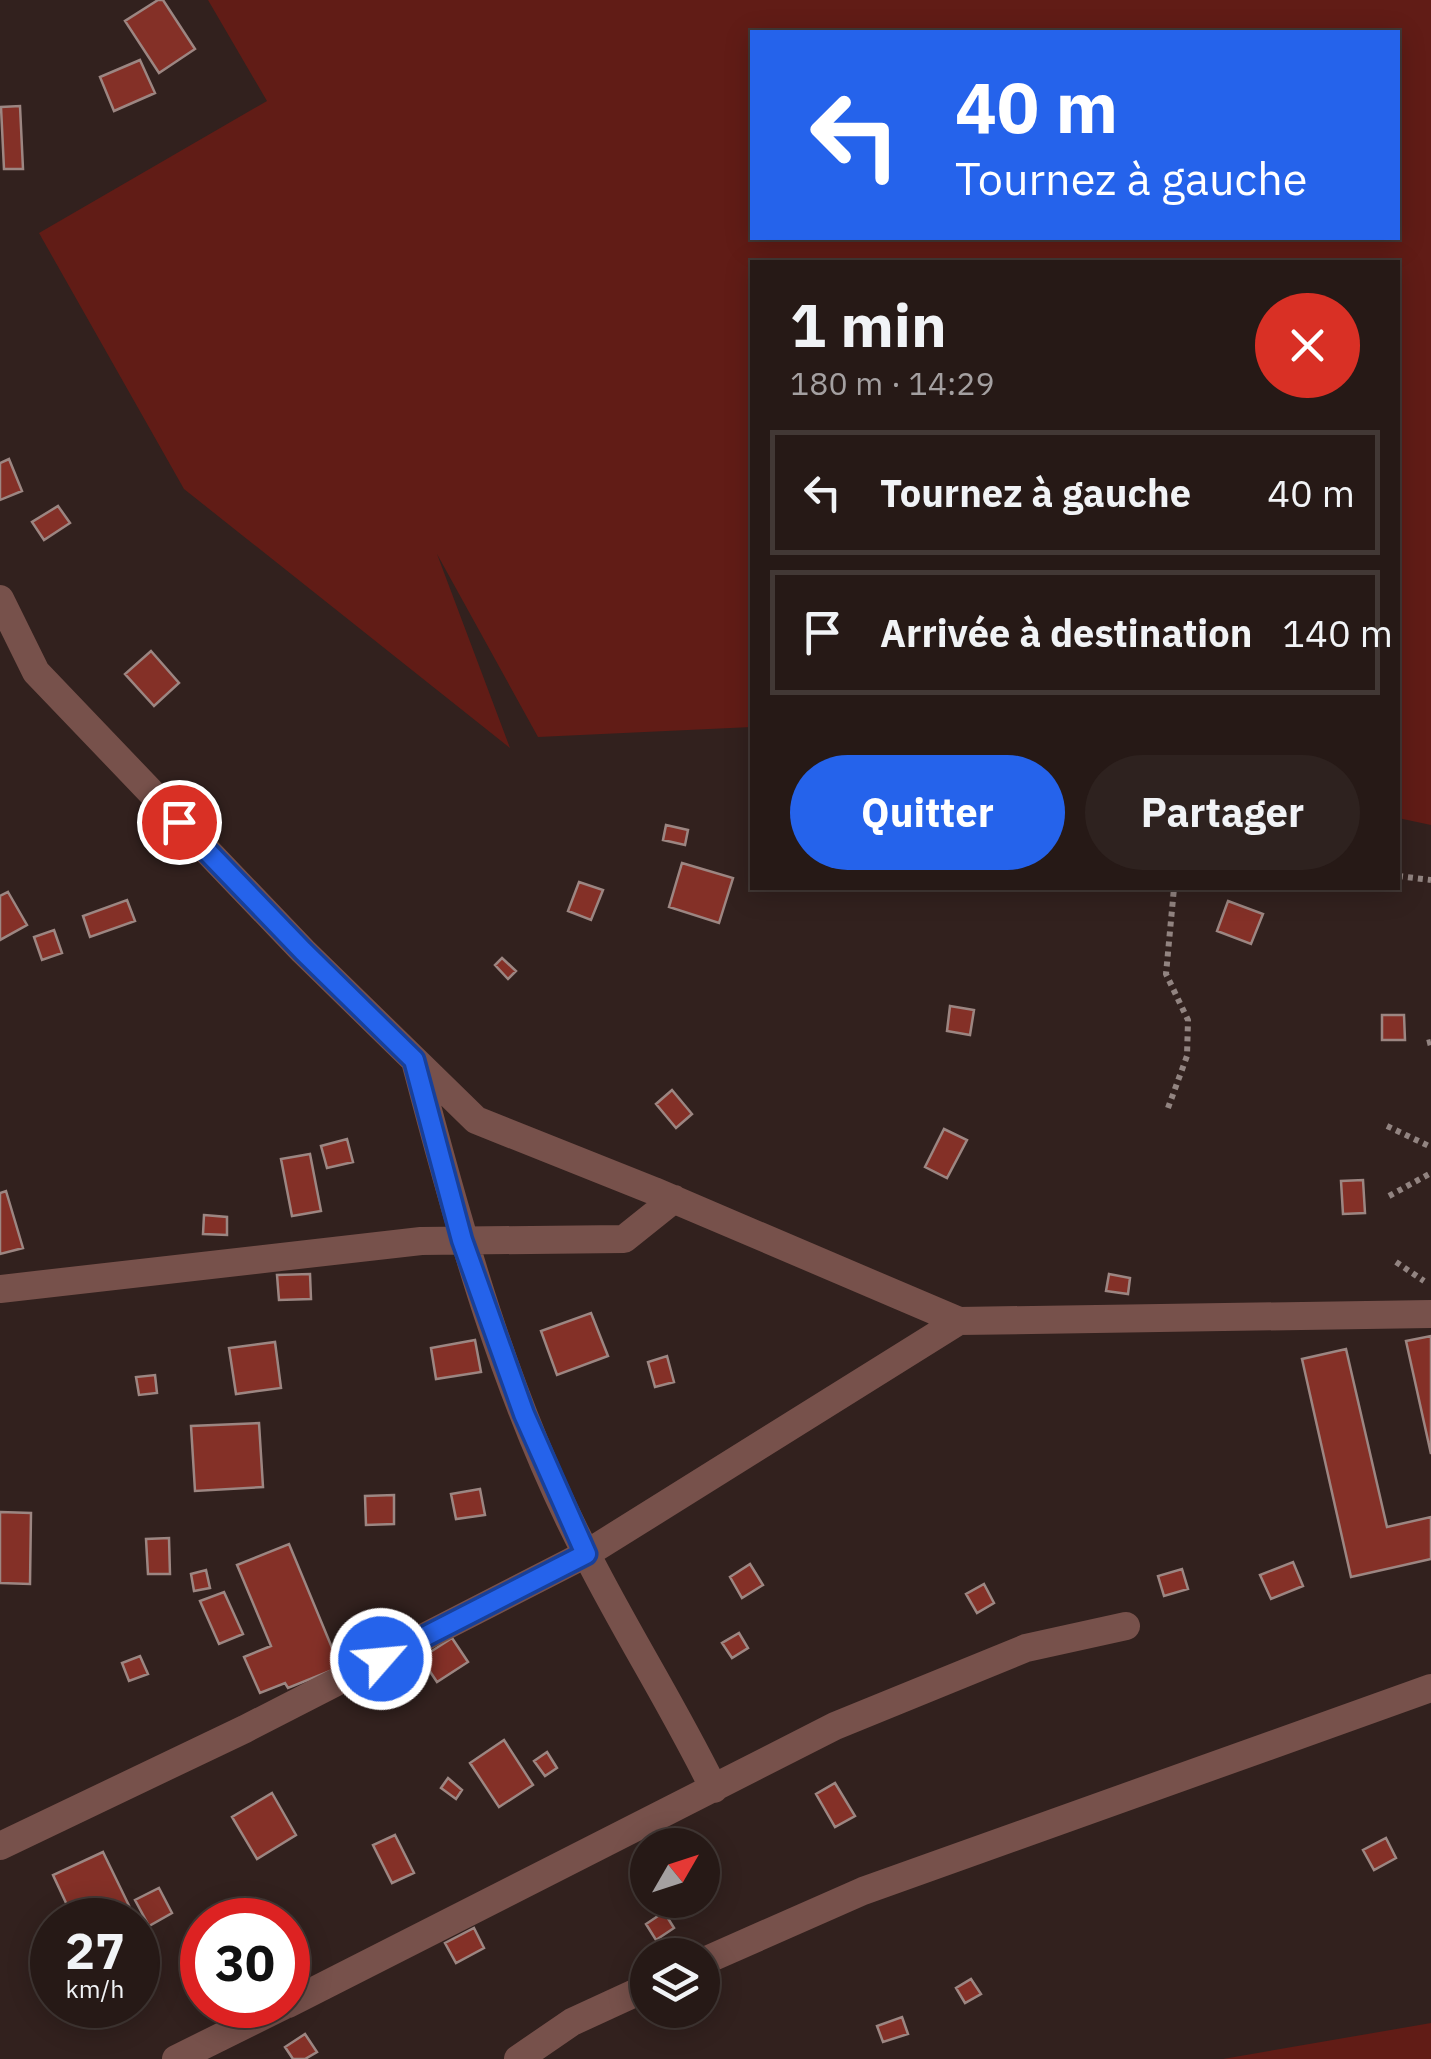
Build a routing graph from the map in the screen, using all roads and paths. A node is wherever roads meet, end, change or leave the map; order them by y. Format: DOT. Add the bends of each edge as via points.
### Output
graph roads {
  1 [pos="0,599"];
  2 [pos="1400,876"];
  3 [pos="1431,880"];
  4 [pos="1174,890"];
  5 [pos="414,1060"];
  6 [pos="1168,1108"];
  7 [pos="1387,1126"];
  8 [pos="1431,1147"];
  9 [pos="1431,1172"];
  10 [pos="1390,1196"];
  11 [pos="674,1199"];
  12 [pos="462,1240"];
  13 [pos="1396,1262"];
  14 [pos="1431,1286"];
  15 [pos="0,1289"];
  16 [pos="1431,1314"];
  17 [pos="960,1321"];
  18 [pos="586,1554"];
  19 [pos="1126,1626"];
  20 [pos="1431,1688"];
  21 [pos="714,1789"];
  22 [pos="0,1846"];
  23 [pos="720,1954"];
  24 [pos="310,1992"];
  25 [pos="630,1995"];
  26 [pos="238,2028"];
  27 [pos="176,2059"];
  28 [pos="518,2059"];
  1 -- 5 [label="street" via="36,672"];
  2 -- 3 [label="path"];
  4 -- 6 [label="path" via="1166,974 1188,1020 1187,1056"];
  5 -- 11 [label="street" via="476,1120"];
  5 -- 12 [label="street"];
  7 -- 8 [label="path"];
  9 -- 10 [label="path"];
  11 -- 12 [label="street" via="624,1238"];
  11 -- 17 [label="street"];
  12 -- 15 [label="street"];
  12 -- 18 [label="street" via="524,1414"];
  13 -- 14 [label="path"];
  16 -- 17 [label="street"];
  17 -- 18 [label="street"];
  18 -- 21 [label="street"];
  18 -- 22 [label="street"];
  19 -- 21 [label="street" via="1026,1648 836,1726"];
  20 -- 23 [label="street" via="863,1891"];
  21 -- 24 [label="street"];
  25 -- 28 [label="street" via="572,2022"];
  26 -- 27 [label="street"];
}
